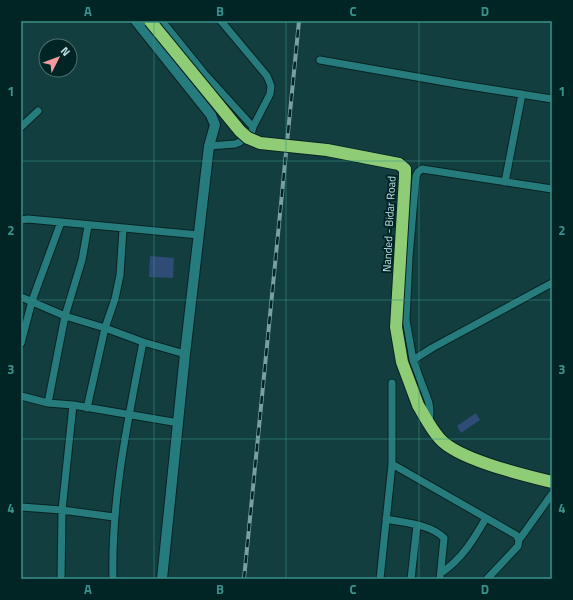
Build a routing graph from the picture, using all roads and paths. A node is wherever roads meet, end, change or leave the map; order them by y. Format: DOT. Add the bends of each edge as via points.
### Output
graph roads {
  1 [pos="136,21"];
  2 [pos="150,21"];
  3 [pos="162,21"];
  4 [pos="221,21"];
  5 [pos="320,60"];
  6 [pos="522,94"];
  7 [pos="552,99"];
  8 [pos="38,111"];
  9 [pos="21,127"];
  10 [pos="253,127"];
  11 [pos="209,146"];
  12 [pos="506,182"];
  13 [pos="552,188"];
  14 [pos="21,220"];
  15 [pos="60,222"];
  16 [pos="88,226"];
  17 [pos="123,229"];
  18 [pos="199,235"];
  19 [pos="552,282"];
  20 [pos="21,297"];
  21 [pos="32,301"];
  22 [pos="65,316"];
  23 [pos="105,328"];
  24 [pos="143,342"];
  25 [pos="21,343"];
  26 [pos="185,354"];
  27 [pos="413,360"];
  28 [pos="392,383"];
  29 [pos="21,396"];
  30 [pos="48,403"];
  31 [pos="73,405"];
  32 [pos="87,408"];
  33 [pos="129,415"];
  34 [pos="179,423"];
  35 [pos="429,424"];
  36 [pos="392,464"];
  37 [pos="552,482"];
  38 [pos="552,494"];
  39 [pos="21,507"];
  40 [pos="62,510"];
  41 [pos="114,516"];
  42 [pos="486,518"];
  43 [pos="386,519"];
  44 [pos="417,525"];
  45 [pos="519,540"];
  46 [pos="441,576"];
  47 [pos="61,579"];
  48 [pos="113,579"];
  49 [pos="162,579"];
  50 [pos="380,579"];
  51 [pos="411,579"];
  52 [pos="487,579"];
  1 -- 11 [label="street" via="211,115 215,126"];
  2 -- 35 [label="highway, Nanded - Bidar Road, bridge" via="248,138 260,143 327,150 400,164 405,169 396,327 402,362 418,405"];
  3 -- 10 [label="street" via="204,73"];
  4 -- 10 [label="street" via="267,76 271,86 270,94"];
  5 -- 6 [label="street"];
  6 -- 7 [label="street"];
  6 -- 12 [label="street"];
  8 -- 9 [label="street"];
  10 -- 11 [label="street" via="240,142"];
  11 -- 18 [label="street"];
  12 -- 13 [label="street"];
  12 -- 27 [label="street" via="422,169 418,172 409,257 406,320"];
  14 -- 15 [label="street"];
  15 -- 16 [label="street"];
  15 -- 21 [label="street"];
  16 -- 17 [label="street"];
  16 -- 22 [label="street" via="82,260"];
  17 -- 18 [label="street"];
  17 -- 23 [label="street" via="120,275"];
  18 -- 26 [label="street"];
  19 -- 27 [label="street"];
  20 -- 21 [label="street"];
  21 -- 22 [label="street"];
  21 -- 25 [label="street"];
  22 -- 23 [label="street"];
  22 -- 30 [label="street"];
  23 -- 24 [label="street"];
  23 -- 32 [label="street"];
  24 -- 26 [label="street"];
  24 -- 33 [label="street"];
  26 -- 34 [label="street"];
  27 -- 35 [label="street" via="429,403"];
  28 -- 36 [label="street"];
  29 -- 30 [label="street"];
  30 -- 31 [label="street"];
  31 -- 32 [label="street"];
  31 -- 40 [label="street"];
  32 -- 33 [label="street"];
  33 -- 34 [label="street"];
  33 -- 41 [label="street"];
  34 -- 49 [label="street"];
  35 -- 37 [label="highway, Nanded - Bidar Road" via="441,440 462,455"];
  36 -- 42 [label="street"];
  36 -- 43 [label="street"];
  38 -- 45 [label="street"];
  39 -- 40 [label="street"];
  40 -- 41 [label="street"];
  40 -- 47 [label="street"];
  41 -- 48 [label="street"];
  42 -- 45 [label="street" via="516,535"];
  42 -- 46 [label="street" via="458,560"];
  43 -- 44 [label="street"];
  43 -- 50 [label="street"];
  44 -- 46 [label="street" via="438,532 444,538"];
  44 -- 51 [label="street"];
  45 -- 52 [label="street" via="518,546"];
}
